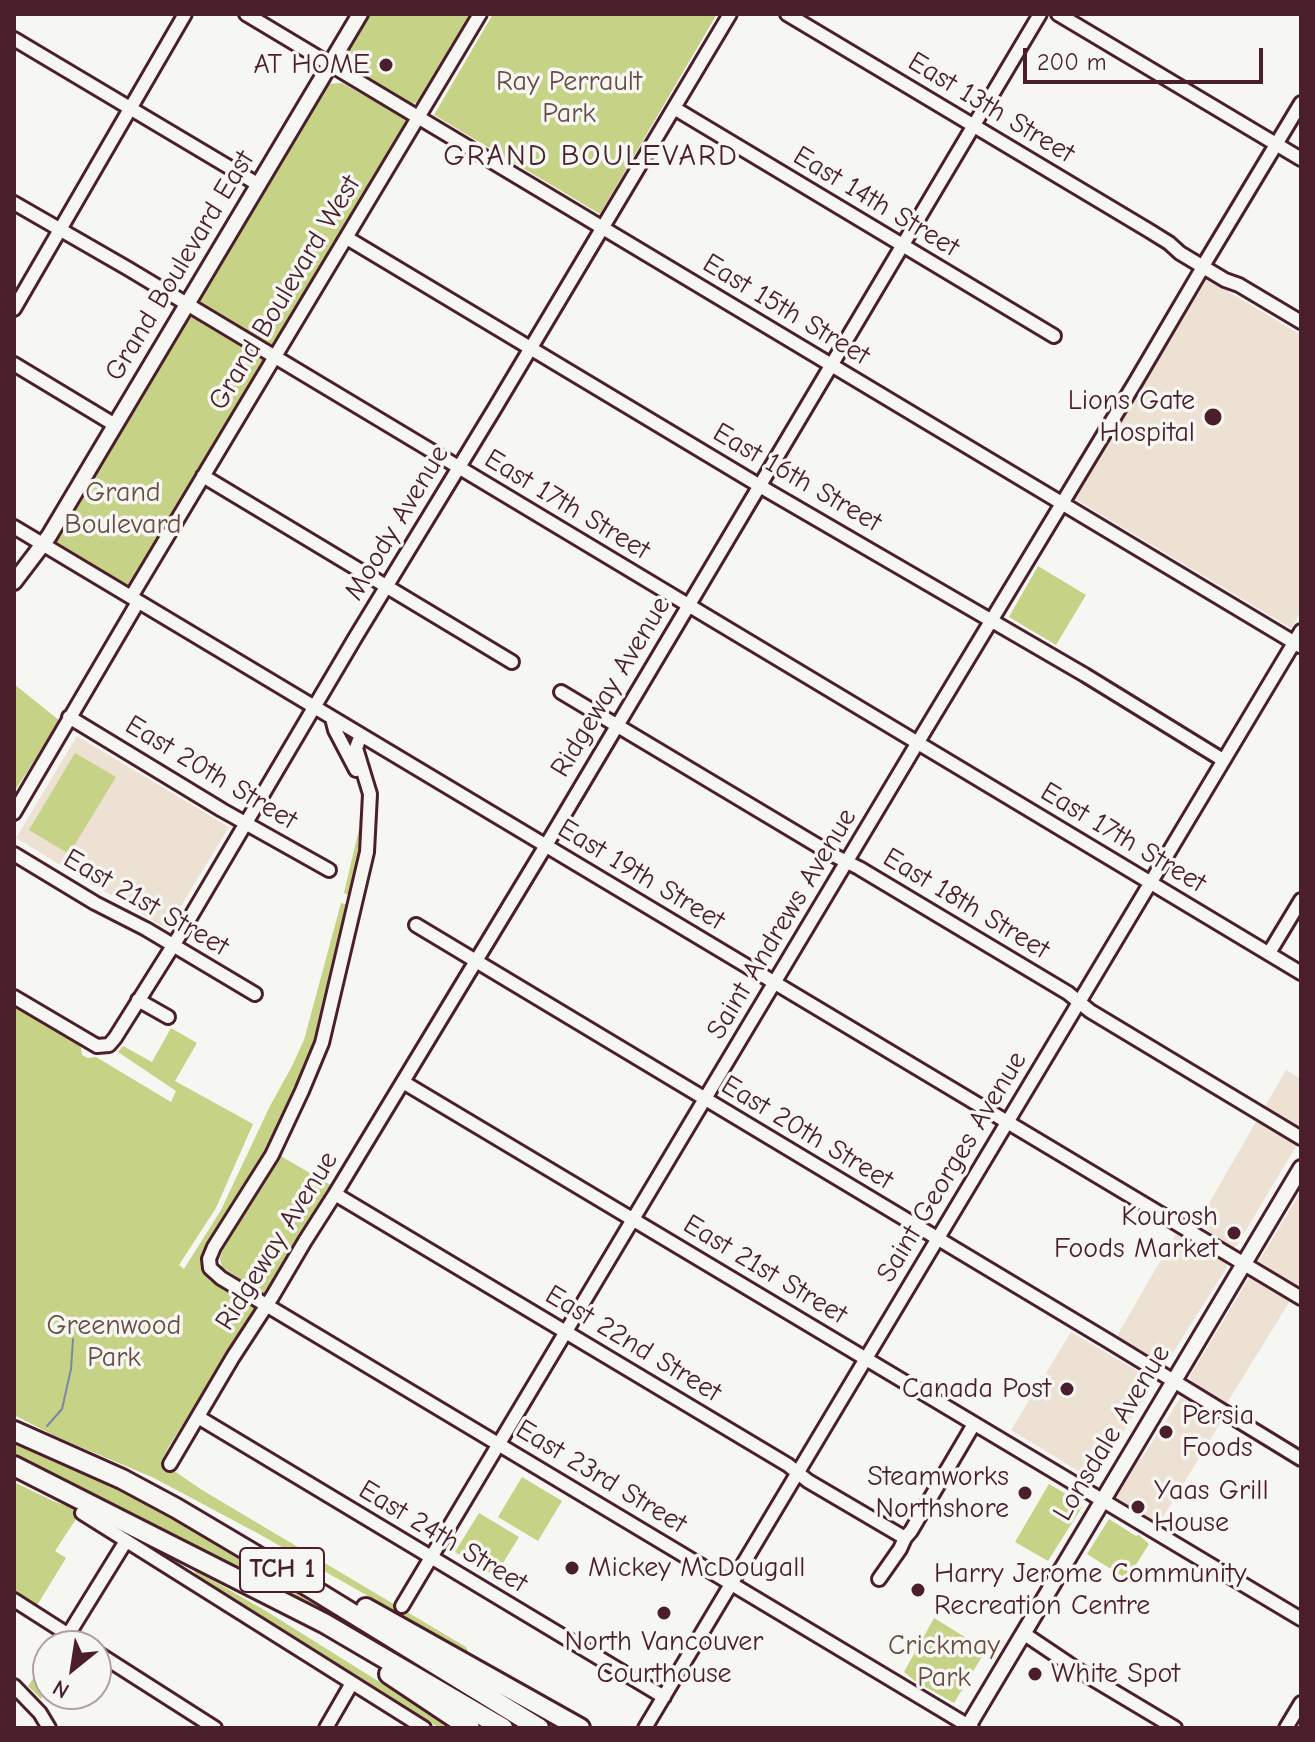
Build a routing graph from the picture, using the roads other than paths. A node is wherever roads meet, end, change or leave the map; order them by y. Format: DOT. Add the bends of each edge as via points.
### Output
graph roads {
  1 [pos="185,14"];
  2 [pos="246,14"];
  3 [pos="360,14"];
  4 [pos="480,14"];
  5 [pos="730,14"];
  6 [pos="787,14"];
  7 [pos="1040,14"];
  8 [pos="1058,14"];
  9 [pos="14,39"];
  10 [pos="331,65"];
  11 [pos="1301,103"];
  12 [pos="674,108"];
  13 [pos="131,109"];
  14 [pos="419,118"];
  15 [pos="974,126"];
  16 [pos="1276,144"];
  17 [pos="1301,159"];
  18 [pos="259,185"];
  19 [pos="14,203"];
  20 [pos="602,228"];
  21 [pos="60,230"];
  22 [pos="347,238"];
  23 [pos="902,246"];
  24 [pos="1204,264"];
  25 [pos="187,305"];
  26 [pos="14,309"];
  27 [pos="1301,322"];
  28 [pos="1054,336"];
  29 [pos="530,348"];
  30 [pos="274,358"];
  31 [pos="14,364"];
  32 [pos="831,365"];
  33 [pos="115,425"];
  34 [pos="458,468"];
  35 [pos="203,476"];
  36 [pos="759,485"];
  37 [pos="1061,504"];
  38 [pos="14,527"];
  39 [pos="43,544"];
  40 [pos="14,582"];
  41 [pos="386,587"];
  42 [pos="134,599"];
  43 [pos="687,605"];
  44 [pos="991,620"];
  45 [pos="1299,640"];
  46 [pos="512,662"];
  47 [pos="561,692"];
  48 [pos="315,707"];
  49 [pos="69,717"];
  50 [pos="332,718"];
  51 [pos="616,725"];
  52 [pos="361,735"];
  53 [pos="918,743"];
  54 [pos="1223,760"];
  55 [pos="14,813"];
  56 [pos="368,816"];
  57 [pos="247,823"];
  58 [pos="545,846"];
  59 [pos="14,854"];
  60 [pos="847,862"];
  61 [pos="329,870"];
  62 [pos="1151,883"];
  63 [pos="1301,900"];
  64 [pos="416,925"];
  65 [pos="173,945"];
  66 [pos="1269,953"];
  67 [pos="475,961"];
  68 [pos="1301,973"];
  69 [pos="774,983"];
  70 [pos="255,994"];
  71 [pos="14,997"];
  72 [pos="138,1000"];
  73 [pos="1079,1003"];
  74 [pos="168,1017"];
  75 [pos="403,1082"];
  76 [pos="704,1099"];
  77 [pos="1007,1123"];
  78 [pos="1301,1138"];
  79 [pos="1301,1168"];
  80 [pos="335,1194"];
  81 [pos="632,1219"];
  82 [pos="937,1239"];
  83 [pos="1244,1264"];
  84 [pos="1301,1298"];
  85 [pos="267,1305"];
  86 [pos="565,1332"];
  87 [pos="866,1359"];
  88 [pos="1173,1381"];
  89 [pos="198,1417"];
  90 [pos="974,1424"];
  91 [pos="14,1431"];
  92 [pos="498,1443"];
  93 [pos="1301,1459"];
  94 [pos="170,1464"];
  95 [pos="14,1466"];
  96 [pos="798,1473"];
  97 [pos="148,1493"];
  98 [pos="1102,1500"];
  99 [pos="82,1513"];
  100 [pos="905,1538"];
  101 [pos="126,1541"];
  102 [pos="430,1557"];
  103 [pos="879,1579"];
  104 [pos="242,1580"];
  105 [pos="732,1584"];
  106 [pos="14,1600"];
  107 [pos="402,1606"];
  108 [pos="1301,1619"];
  109 [pos="60,1630"];
  110 [pos="71,1630"];
  111 [pos="1023,1633"];
  112 [pos="112,1662"];
  113 [pos="352,1683"];
  114 [pos="14,1686"];
  115 [pos="664,1697"];
  116 [pos="1301,1703"];
  117 [pos="967,1727"];
  118 [pos="49,1728"];
  119 [pos="215,1728"];
  120 [pos="326,1728"];
  121 [pos="424,1728"];
  122 [pos="470,1728"];
  123 [pos="503,1728"];
  124 [pos="539,1728"];
  125 [pos="580,1728"];
  126 [pos="645,1728"];
  127 [pos="1175,1728"];
  128 [pos="1286,1728"];
  1 -- 13 [label="street"];
  2 -- 10 [label="street, East 15th Street"];
  3 -- 10 [label="main road, Grand Boulevard East"];
  4 -- 14 [label="street, Grand Boulevard West"];
  5 -- 12 [label="street, Moody Avenue"];
  6 -- 15 [label="street, East 13th Street"];
  7 -- 15 [label="street, Ridgeway Avenue"];
  8 -- 16 [label="street"];
  9 -- 13 [label="street"];
  10 -- 14 [label="street, East 15th Street"];
  10 -- 18 [label="main road, Grand Boulevard East"];
  11 -- 16 [label="street, Saint Andrews Avenue"];
  12 -- 20 [label="street, Moody Avenue"];
  12 -- 23 [label="street, East 14th Street"];
  13 -- 18 [label="street"];
  13 -- 21 [label="street"];
  14 -- 20 [label="street, East 15th Street"];
  14 -- 22 [label="street, Grand Boulevard West"];
  15 -- 23 [label="street, Ridgeway Avenue"];
  15 -- 24 [label="street, East 13th Street"];
  16 -- 17 [label="street"];
  16 -- 24 [label="street, Saint Andrews Avenue"];
  18 -- 25 [label="main road, Grand Boulevard East"];
  19 -- 21 [label="street, East 17th Street"];
  20 -- 29 [label="street, Moody Avenue"];
  20 -- 32 [label="street, East 15th Street"];
  21 -- 25 [label="street, East 17th Street"];
  21 -- 26 [label="street"];
  22 -- 29 [label="street, East 16th Street"];
  22 -- 30 [label="street, Grand Boulevard West"];
  23 -- 28 [label="street, East 14th Street"];
  23 -- 32 [label="street, Ridgeway Avenue"];
  24 -- 27 [label="street, East 13th Street"];
  24 -- 37 [label="street, Saint Andrews Avenue"];
  25 -- 30 [label="street, East 17th Street"];
  25 -- 33 [label="main road, Grand Boulevard East"];
  29 -- 34 [label="street, Moody Avenue"];
  29 -- 36 [label="street, East 16th Street"];
  30 -- 34 [label="street, East 17th Street"];
  30 -- 35 [label="street, Grand Boulevard West"];
  31 -- 33 [label="street"];
  32 -- 36 [label="street, Ridgeway Avenue"];
  32 -- 37 [label="street, East 15th Street"];
  33 -- 39 [label="main road, Grand Boulevard East"];
  34 -- 41 [label="street, Moody Avenue"];
  34 -- 43 [label="street, East 17th Street"];
  35 -- 41 [label="street"];
  35 -- 42 [label="street, Grand Boulevard West"];
  36 -- 43 [label="street, Ridgeway Avenue"];
  36 -- 44 [label="street, East 16th Street"];
  37 -- 44 [label="street, Saint Andrews Avenue"];
  37 -- 45 [label="street, East 15th Street"];
  38 -- 39 [label="street, East 19th Street"];
  39 -- 40 [label="main road, Grand Boulevard East"];
  39 -- 42 [label="street, East 19th Street"];
  41 -- 46 [label="street"];
  41 -- 48 [label="street, Moody Avenue"];
  42 -- 48 [label="street, East 19th Street"];
  42 -- 49 [label="street, Grand Boulevard West"];
  43 -- 51 [label="street, Ridgeway Avenue"];
  43 -- 53 [label="street, East 17th Street"];
  44 -- 53 [label="street, Saint Andrews Avenue"];
  44 -- 54 [label="street, East 16th Street"];
  45 -- 54 [label="street, Saint Georges Avenue"];
  47 -- 51 [label="street, East 18th Street"];
  48 -- 50 [label="street, East 19th Street"];
  48 -- 57 [label="street, Moody Avenue"];
  49 -- 55 [label="street, Grand Boulevard West"];
  49 -- 57 [label="street, East 20th Street"];
  50 -- 52 [label="street, East 19th Street"];
  50 -- 56 [label="street" via="354,765"];
  51 -- 58 [label="street, Ridgeway Avenue"];
  51 -- 60 [label="street, East 18th Street"];
  52 -- 56 [label="street" via="356,748 369,788"];
  52 -- 58 [label="street, East 19th Street"];
  53 -- 60 [label="street, Saint Andrews Avenue"];
  53 -- 62 [label="street, East 17th Street"];
  54 -- 62 [label="street, Saint Georges Avenue"];
  56 -- 85 [label="street, East 23rd Street" via="364,871 322,1043 272,1155 209,1259 221,1278"];
  57 -- 61 [label="street, East 20th Street"];
  57 -- 65 [label="street, Moody Avenue"];
  58 -- 67 [label="street, Ridgeway Avenue"];
  58 -- 69 [label="street, East 19th Street"];
  59 -- 65 [label="street, East 21st Street"];
  60 -- 69 [label="street, Saint Andrews Avenue"];
  60 -- 73 [label="street, East 18th Street"];
  62 -- 66 [label="street, East 17th Street"];
  62 -- 73 [label="street, Saint Georges Avenue"];
  63 -- 66 [label="street"];
  64 -- 67 [label="street, East 20th Street"];
  65 -- 70 [label="street, East 21st Street"];
  65 -- 72 [label="street, Moody Avenue"];
  66 -- 68 [label="street, East 17th Street"];
  67 -- 75 [label="street, Ridgeway Avenue"];
  67 -- 76 [label="street, East 20th Street"];
  69 -- 76 [label="street, Saint Andrews Avenue"];
  69 -- 77 [label="street, East 19th Street"];
  71 -- 72 [label="street, Moody Avenue" via="97,1046 109,1045"];
  72 -- 74 [label="street"];
  73 -- 77 [label="street, Saint Georges Avenue"];
  73 -- 78 [label="street, East 18th Street"];
  75 -- 80 [label="street, Ridgeway Avenue"];
  75 -- 81 [label="street, East 21st Street"];
  76 -- 81 [label="street, Saint Andrews Avenue"];
  76 -- 82 [label="street, East 20th Street"];
  77 -- 82 [label="street, Saint Georges Avenue"];
  77 -- 83 [label="street, East 19th Street"];
  79 -- 83 [label="main road, Lonsdale Avenue"];
  80 -- 85 [label="street, Ridgeway Avenue"];
  80 -- 86 [label="street, East 22nd Street"];
  81 -- 86 [label="street, Saint Andrews Avenue"];
  81 -- 87 [label="street, East 21st Street"];
  82 -- 87 [label="street, Saint Georges Avenue"];
  82 -- 88 [label="street, East 20th Street"];
  83 -- 84 [label="street, East 19th Street"];
  83 -- 88 [label="main road, Lonsdale Avenue"];
  85 -- 89 [label="street, Ridgeway Avenue"];
  85 -- 92 [label="street, East 23rd Street"];
  86 -- 92 [label="street, Saint Andrews Avenue"];
  86 -- 96 [label="street, East 22nd Street"];
  87 -- 90 [label="street, East 21st Street"];
  87 -- 96 [label="street, Saint Georges Avenue"];
  88 -- 93 [label="street, East 20th Street"];
  88 -- 98 [label="main road, Lonsdale Avenue"];
  89 -- 94 [label="street, Ridgeway Avenue"];
  89 -- 102 [label="street, East 24th Street"];
  90 -- 98 [label="street, East 21st Street"];
  90 -- 100 [label="street"];
  91 -- 97 [label="highway, TCH 1"];
  92 -- 102 [label="street, Saint Andrews Avenue"];
  92 -- 105 [label="street, East 23rd Street"];
  95 -- 104 [label="highway, TCH 1"];
  96 -- 100 [label="street, East 22nd Street"];
  96 -- 105 [label="street, Saint Georges Avenue"];
  97 -- 124 [label="highway, TCH 1"];
  97 -- 125 [label="highway" via="219,1524"];
  98 -- 108 [label="street, East 21st Street"];
  98 -- 111 [label="main road, Lonsdale Avenue"];
  99 -- 101 [label="street"];
  100 -- 103 [label="street"];
  101 -- 110 [label="street"];
  101 -- 113 [label="street"];
  102 -- 107 [label="street, Saint Andrews Avenue"];
  102 -- 115 [label="street, East 24th Street"];
  104 -- 122 [label="highway"];
  104 -- 123 [label="highway, TCH 1"];
  105 -- 115 [label="street, Saint Georges Avenue"];
  105 -- 117 [label="street, East 23rd Street"];
  106 -- 109 [label="street"];
  111 -- 117 [label="main road, Lonsdale Avenue"];
  111 -- 127 [label="street"];
  112 -- 119 [label="street"];
  113 -- 120 [label="street"];
  113 -- 121 [label="street"];
  114 -- 118 [label="street"];
  115 -- 126 [label="street, Saint Georges Avenue"];
  116 -- 128 [label="street"];
}
